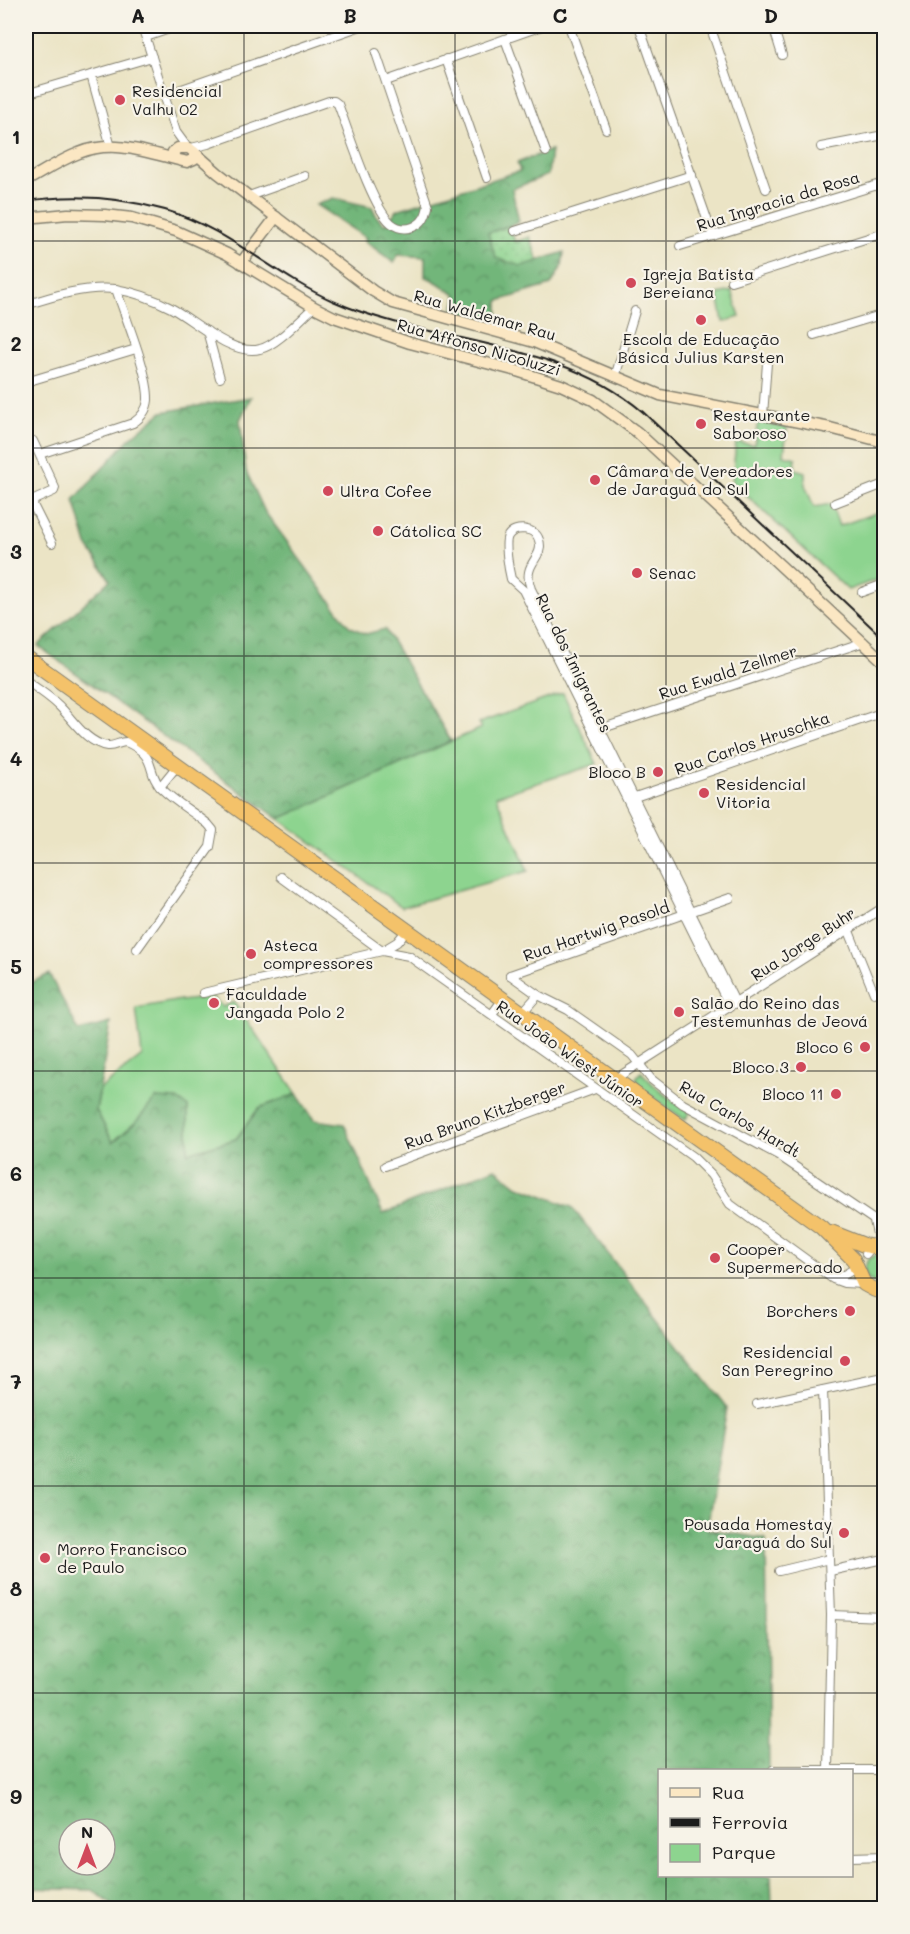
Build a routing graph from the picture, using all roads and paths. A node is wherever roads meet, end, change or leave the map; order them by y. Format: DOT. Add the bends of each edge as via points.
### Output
graph roads {
  1 [pos="142,26"];
  2 [pos="178,26"];
  3 [pos="361,26"];
  4 [pos="542,26"];
  5 [pos="569,26"];
  6 [pos="639,26"];
  7 [pos="710,26"];
  8 [pos="773,26"];
  9 [pos="146,37"];
  10 [pos="505,39"];
  11 [pos="376,53"];
  12 [pos="782,56"];
  13 [pos="152,57"];
  14 [pos="446,59"];
  15 [pos="91,75"];
  16 [pos="386,81"];
  17 [pos="26,94"];
  18 [pos="165,95"];
  19 [pos="606,129"];
  20 [pos="885,135"];
  21 [pos="111,147"];
  22 [pos="821,147"];
  23 [pos="546,152"];
  24 [pos="186,153"];
  25 [pos="305,176"];
  26 [pos="692,176"];
  27 [pos="487,178"];
  28 [pos="26,181"];
  29 [pos="885,183"];
  30 [pos="766,189"];
  31 [pos="26,192"];
  32 [pos="249,196"];
  33 [pos="276,217"];
  34 [pos="27,218"];
  35 [pos="515,231"];
  36 [pos="885,233"];
  37 [pos="713,236"];
  38 [pos="680,246"];
  39 [pos="241,263"];
  40 [pos="731,281"];
  41 [pos="116,289"];
  42 [pos="26,304"];
  43 [pos="315,308"];
  44 [pos="635,311"];
  45 [pos="885,314"];
  46 [pos="207,331"];
  47 [pos="814,335"];
  48 [pos="278,344"];
  49 [pos="135,349"];
  50 [pos="767,363"];
  51 [pos="615,377"];
  52 [pos="220,378"];
  53 [pos="26,382"];
  54 [pos="763,415"];
  55 [pos="33,441"];
  56 [pos="885,442"];
  57 [pos="40,454"];
  58 [pos="885,484"];
  59 [pos="836,503"];
  60 [pos="52,543"];
  61 [pos="885,584"];
  62 [pos="862,592"];
  63 [pos="864,642"];
  64 [pos="26,657"];
  65 [pos="885,662"];
  66 [pos="26,680"];
  67 [pos="885,712"];
  68 [pos="600,729"];
  69 [pos="126,737"];
  70 [pos="177,765"];
  71 [pos="160,787"];
  72 [pos="631,799"];
  73 [pos="281,877"];
  74 [pos="730,898"];
  75 [pos="885,907"];
  76 [pos="687,913"];
  77 [pos="407,930"];
  78 [pos="849,931"];
  79 [pos="137,950"];
  80 [pos="382,951"];
  81 [pos="510,975"];
  82 [pos="203,993"];
  83 [pos="874,993"];
  84 [pos="538,995"];
  85 [pos="503,999"];
  86 [pos="733,1005"];
  87 [pos="522,1013"];
  88 [pos="492,1014"];
  89 [pos="640,1064"];
  90 [pos="615,1079"];
  91 [pos="595,1089"];
  92 [pos="385,1166"];
  93 [pos="874,1220"];
  94 [pos="821,1227"];
  95 [pos="885,1230"];
  96 [pos="868,1261"];
  97 [pos="827,1275"];
  98 [pos="884,1291"];
  99 [pos="885,1377"];
  100 [pos="823,1390"];
  101 [pos="757,1404"];
  102 [pos="829,1559"];
  103 [pos="885,1559"];
  104 [pos="779,1571"];
  105 [pos="830,1571"];
  106 [pos="831,1615"];
  107 [pos="885,1617"];
  108 [pos="828,1769"];
  109 [pos="853,1770"];
  110 [pos="885,1770"];
  111 [pos="885,1856"];
  112 [pos="853,1857"];
  1 -- 9 [label="street"];
  2 -- 9 [label="street"];
  3 -- 18 [label="street"];
  4 -- 10 [label="street"];
  5 -- 19 [label="street"];
  6 -- 26 [label="street"];
  7 -- 30 [label="street"];
  8 -- 12 [label="street"];
  9 -- 13 [label="street"];
  10 -- 14 [label="street"];
  10 -- 23 [label="street"];
  11 -- 16 [label="street"];
  13 -- 15 [label="street"];
  13 -- 18 [label="street"];
  14 -- 16 [label="street"];
  14 -- 27 [label="street"];
  15 -- 17 [label="street"];
  15 -- 21 [label="street"];
  16 -- 24 [label="street" via="428,206 422,221 409,228 398,227 385,215 334,101"];
  18 -- 24 [label="street"];
  20 -- 22 [label="street"];
  21 -- 24 [label="street, Rua Waldemar Rau"];
  21 -- 28 [label="street, Rua Waldemar Rau" via="79,152"];
  24 -- 32 [label="street, Rua Waldemar Rau"];
  25 -- 32 [label="street"];
  26 -- 35 [label="street"];
  26 -- 37 [label="street"];
  29 -- 37 [label="street, Rua Ingracia da Rosa"];
  31 -- 34 [label="street"];
  32 -- 33 [label="street, Rua Waldemar Rau"];
  33 -- 39 [label="street"];
  33 -- 51 [label="street, Rua Waldemar Rau" via="393,303 534,342"];
  34 -- 39 [label="street, Rua Affonso Nicoluzzi" via="87,214 132,219 176,231"];
  36 -- 40 [label="street"];
  37 -- 38 [label="street, Rua Ingracia da Rosa"];
  39 -- 43 [label="street, Rua Affonso Nicoluzzi"];
  41 -- 42 [label="street" via="71,293"];
  41 -- 46 [label="street" via="171,308"];
  41 -- 49 [label="street"];
  43 -- 46 [label="street" via="260,349 244,349"];
  43 -- 48 [label="street"];
  43 -- 63 [label="street, Rua Affonso Nicoluzzi" via="375,333 534,376 593,399 637,432"];
  44 -- 51 [label="street"];
  45 -- 47 [label="street"];
  46 -- 52 [label="street"];
  49 -- 53 [label="street"];
  49 -- 57 [label="street" via="148,398 144,413 133,423"];
  50 -- 54 [label="street"];
  51 -- 54 [label="street, Rua Waldemar Rau" via="660,395"];
  54 -- 56 [label="street, Rua Waldemar Rau"];
  55 -- 57 [label="street"];
  57 -- 60 [label="street" via="55,488 34,500 33,505"];
  58 -- 59 [label="street"];
  61 -- 62 [label="street"];
  63 -- 65 [label="street, Rua Affonso Nicoluzzi"];
  63 -- 68 [label="street, Rua Ewald Zellmer"];
  64 -- 69 [label="highway"];
  66 -- 69 [label="street" via="52,699 92,739 106,746 116,745"];
  67 -- 72 [label="street, Rua Carlos Hruschka"];
  68 -- 72 [label="street, Rua dos Imigrantes"];
  68 -- 72 [label="street, Rua dos Imigrantes" via="529,582 528,570 540,549 539,537 531,531 517,530 506,542 511,579 523,590"];
  69 -- 70 [label="highway"];
  69 -- 71 [label="street" via="148,759"];
  70 -- 71 [label="street"];
  70 -- 77 [label="highway"];
  71 -- 79 [label="street" via="213,830 210,847"];
  72 -- 76 [label="street, Rua dos Imigrantes"];
  73 -- 80 [label="street, Rua João Wiest Júnior"];
  74 -- 76 [label="street, Rua Hartwig Pasold"];
  75 -- 78 [label="street, Rua Jorge Buhr"];
  76 -- 81 [label="street, Rua Hartwig Pasold"];
  76 -- 86 [label="street, Rua dos Imigrantes"];
  77 -- 80 [label="street"];
  77 -- 85 [label="highway"];
  78 -- 83 [label="street"];
  78 -- 86 [label="street, Rua Jorge Buhr"];
  80 -- 82 [label="street"];
  80 -- 88 [label="street, Rua João Wiest Júnior" via="409,957"];
  81 -- 84 [label="street, Rua Carlos Hardt"];
  84 -- 87 [label="street"];
  84 -- 89 [label="street, Rua Carlos Hardt" via="580,1018"];
  85 -- 87 [label="highway"];
  85 -- 88 [label="street"];
  86 -- 89 [label="street, Rua Jorge Buhr"];
  87 -- 90 [label="highway"];
  88 -- 91 [label="street, Rua João Wiest Júnior"];
  89 -- 90 [label="street, Rua Jorge Buhr"];
  89 -- 93 [label="street, Rua Carlos Hardt" via="657,1085 683,1104 778,1155"];
  90 -- 94 [label="highway"];
  91 -- 92 [label="street, Rua Bruno Kitzberger"];
  91 -- 97 [label="street, Rua João Wiest Júnior" via="693,1157 711,1175 730,1204"];
  93 -- 95 [label="street, Rua Carlos Hardt"];
  93 -- 96 [label="street" via="878,1238"];
  94 -- 96 [label="highway" via="844,1249"];
  94 -- 96 [label="highway" via="857,1243"];
  96 -- 97 [label="street" via="844,1275"];
  96 -- 97 [label="street, Rua João Wiest Júnior" via="844,1283"];
  96 -- 98 [label="highway" via="874,1290"];
  99 -- 100 [label="street"];
  100 -- 101 [label="street"];
  100 -- 102 [label="street"];
  102 -- 104 [label="street"];
  102 -- 105 [label="street"];
  103 -- 105 [label="street"];
  105 -- 106 [label="street"];
  106 -- 107 [label="street"];
  106 -- 108 [label="street"];
  109 -- 110 [label="street"];
  111 -- 112 [label="street"];
}
